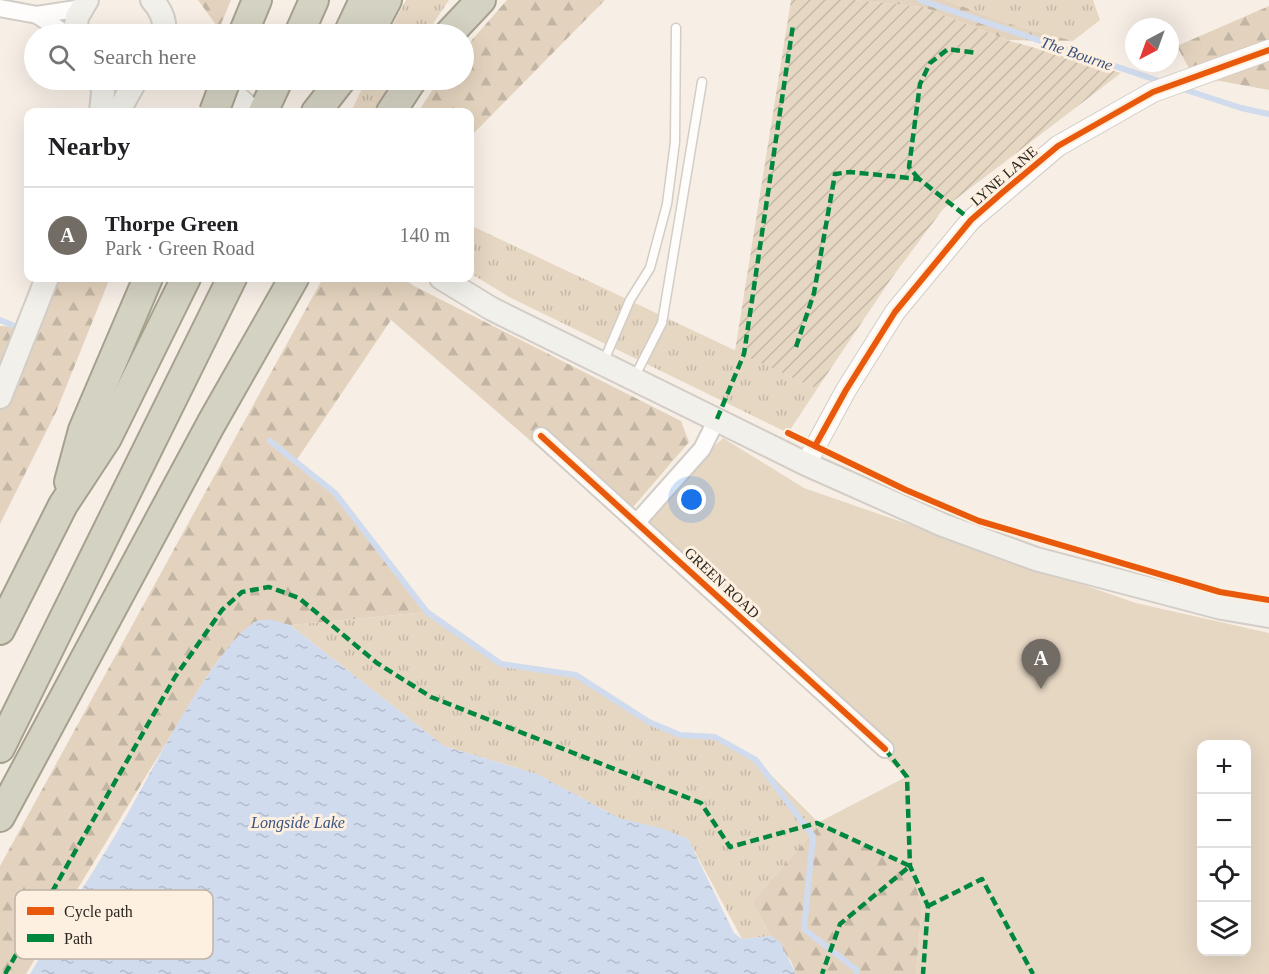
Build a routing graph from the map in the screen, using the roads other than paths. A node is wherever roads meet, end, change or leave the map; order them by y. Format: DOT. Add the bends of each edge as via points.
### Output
graph roads {
  1 [pos="152,0"];
  2 [pos="257,0"];
  3 [pos="314,0"];
  4 [pos="364,0"];
  5 [pos="387,0"];
  6 [pos="481,0"];
  7 [pos="84,4"];
  8 [pos="0,8"];
  9 [pos="38,15"];
  10 [pos="51,24"];
  11 [pos="76,24"];
  12 [pos="164,24"];
  13 [pos="247,24"];
  14 [pos="303,24"];
  15 [pos="353,24"];
  16 [pos="374,24"];
  17 [pos="458,24"];
  18 [pos="676,28"];
  19 [pos="1269,50"];
  20 [pos="702,82"];
  21 [pos="103,90"];
  22 [pos="130,90"];
  23 [pos="222,90"];
  24 [pos="229,90"];
  25 [pos="273,90"];
  26 [pos="325,90"];
  27 [pos="333,90"];
  28 [pos="405,90"];
  29 [pos="101,108"];
  30 [pos="120,108"];
  31 [pos="216,108"];
  32 [pos="249,108"];
  33 [pos="265,108"];
  34 [pos="317,108"];
  35 [pos="318,108"];
  36 [pos="394,108"];
  37 [pos="45,282"];
  38 [pos="146,282"];
  39 [pos="184,282"];
  40 [pos="230,282"];
  41 [pos="292,282"];
  42 [pos="448,282"];
  43 [pos="603,363"];
  44 [pos="634,378"];
  45 [pos="0,397"];
  46 [pos="717,419"];
  47 [pos="541,436"];
  48 [pos="806,464"];
  49 [pos="63,505"];
  50 [pos="637,522"];
  51 [pos="1269,616"];
  52 [pos="0,630"];
  53 [pos="0,748"];
  54 [pos="885,750"];
  55 [pos="0,817"];
  1 -- 12 [label="main road"];
  2 -- 13 [label="highway"];
  3 -- 14 [label="highway"];
  4 -- 15 [label="highway"];
  5 -- 16 [label="highway"];
  6 -- 17 [label="highway"];
  7 -- 9 [label="street"];
  7 -- 11 [label="main road"];
  8 -- 9 [label="street"];
  9 -- 10 [label="street"];
  18 -- 43 [label="lane" via="675,142 667,204 650,268 630,300"];
  19 -- 48 [label="street, LYNE LANE" via="1153,92 1058,146 971,220 894,312"];
  20 -- 44 [label="lane" via="662,323"];
  21 -- 29 [label="main road"];
  22 -- 30 [label="main road"];
  23 -- 31 [label="highway, bridge"];
  24 -- 32 [label="main road"];
  25 -- 33 [label="highway"];
  26 -- 34 [label="highway"];
  27 -- 35 [label="highway"];
  28 -- 36 [label="highway"];
  37 -- 45 [label="main road"];
  38 -- 49 [label="highway" via="83,430"];
  39 -- 49 [label="highway" via="107,438"];
  40 -- 53 [label="highway"];
  41 -- 55 [label="highway"];
  42 -- 43 [label="main road" via="492,309"];
  43 -- 44 [label="main road"];
  44 -- 46 [label="main road"];
  46 -- 48 [label="main road"];
  46 -- 50 [label="street" via="702,449"];
  47 -- 50 [label="street, GREEN ROAD"];
  48 -- 51 [label="main road" via="943,525 1036,559 1222,608"];
  49 -- 52 [label="highway"];
  50 -- 54 [label="street, GREEN ROAD"];
}
